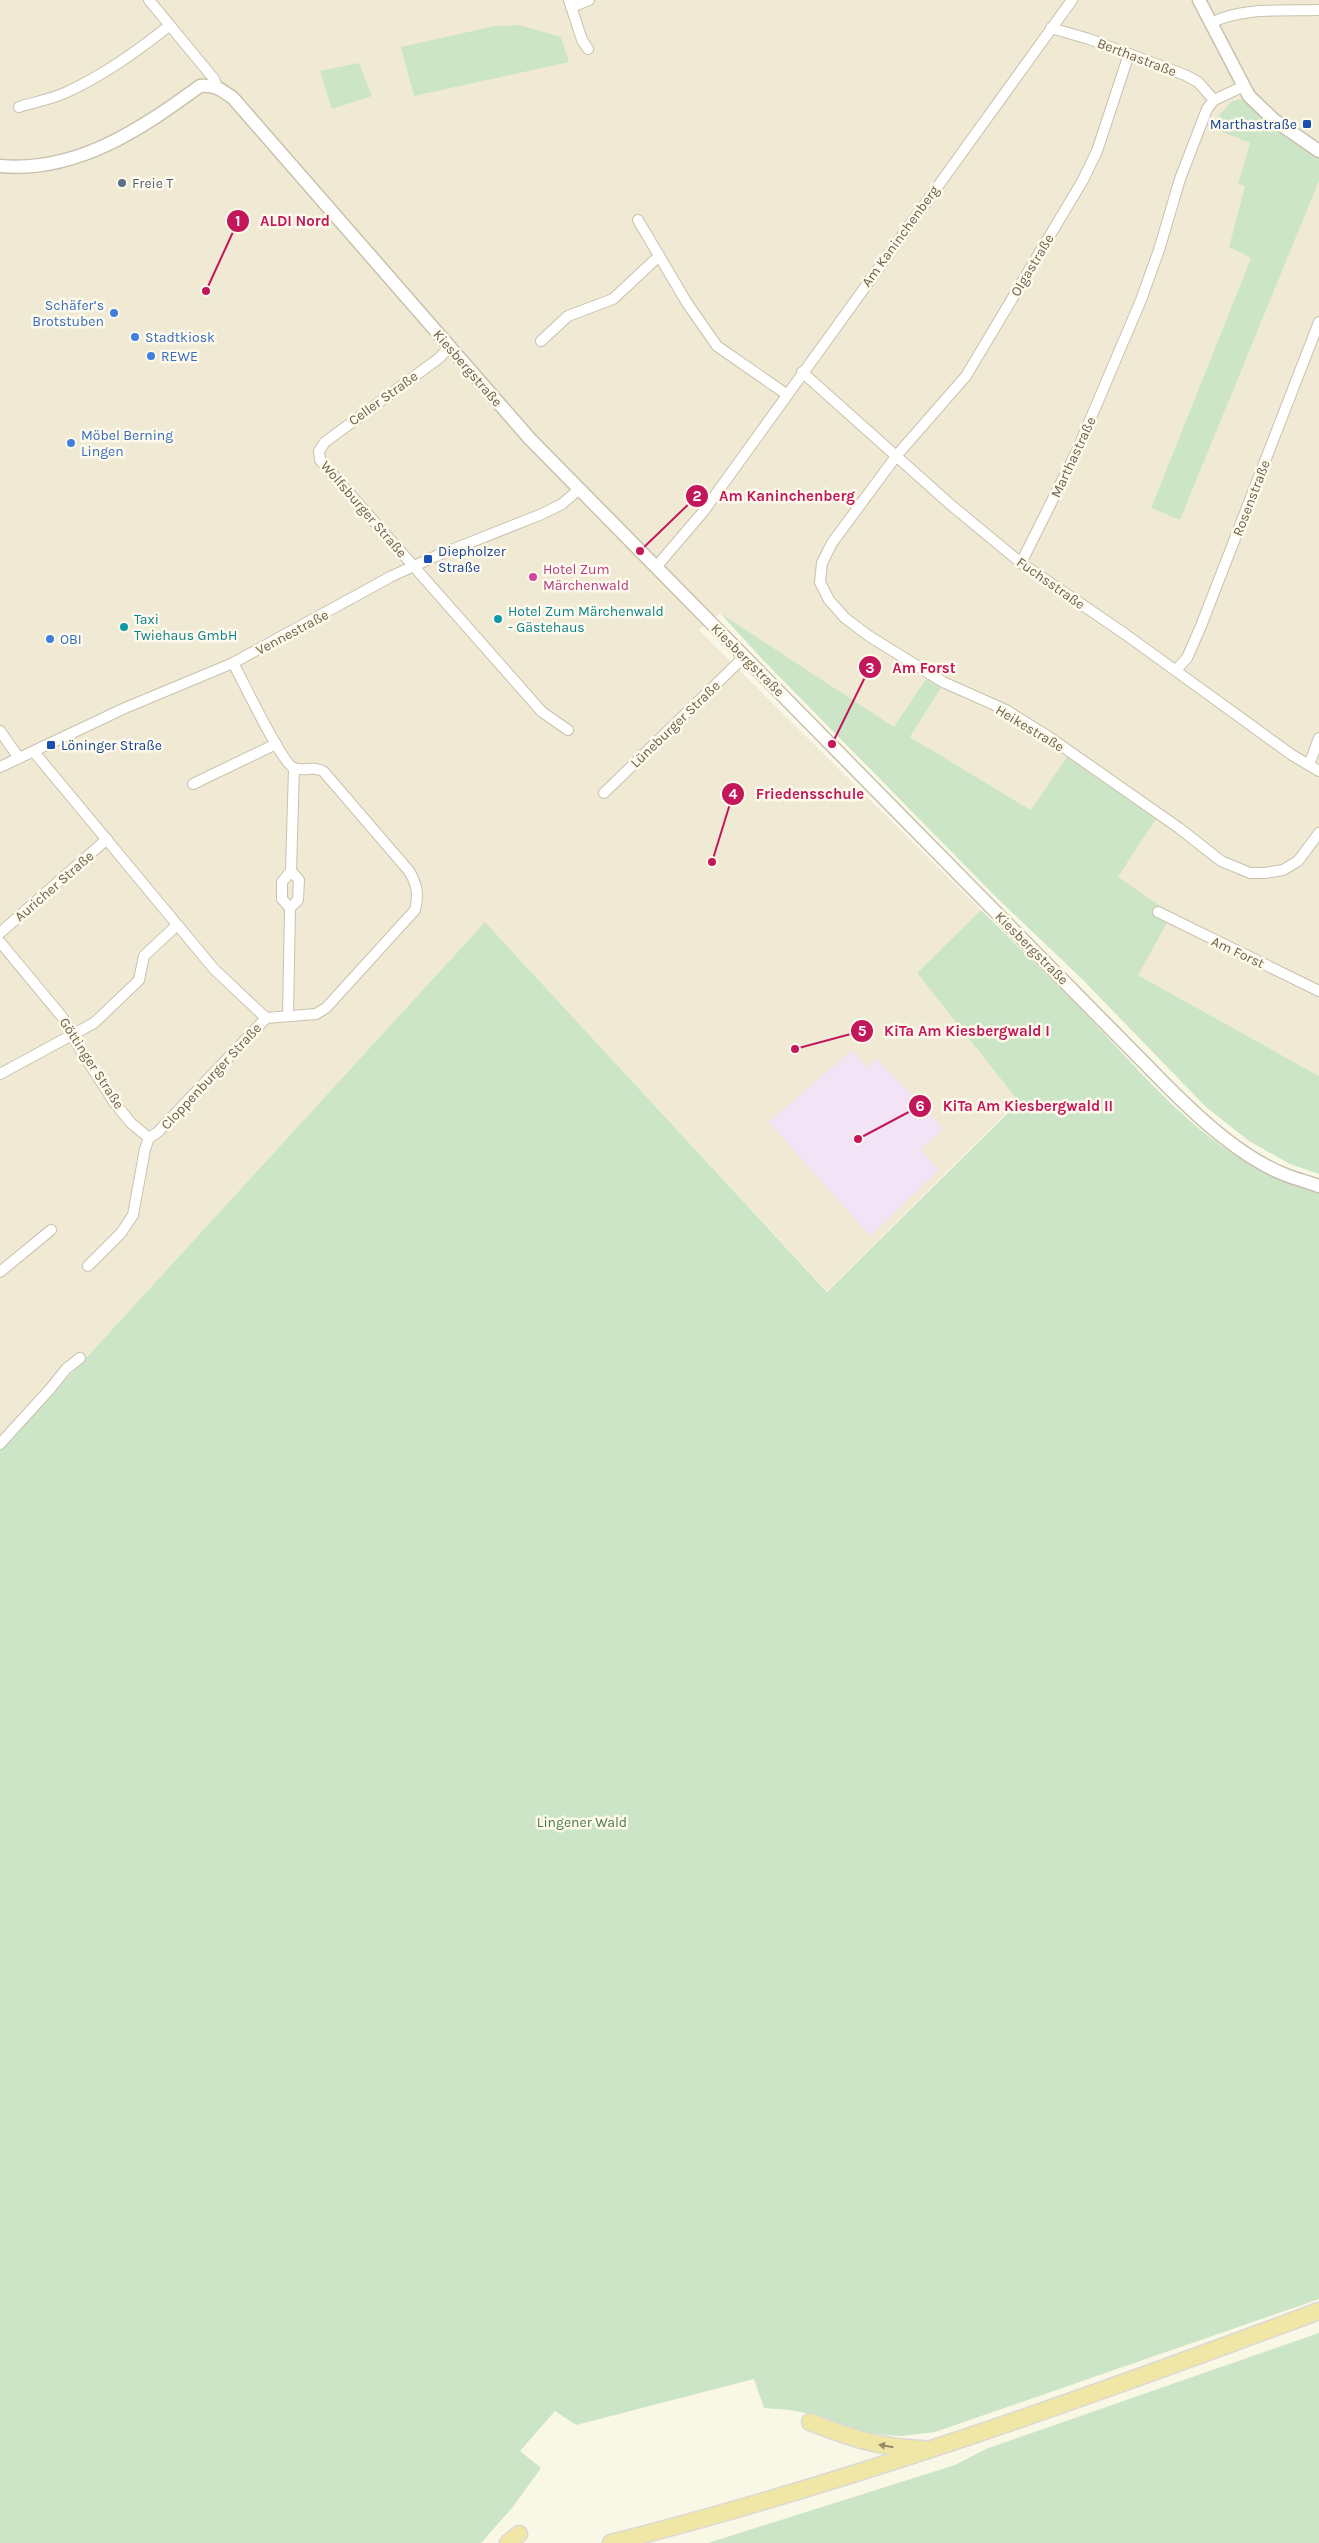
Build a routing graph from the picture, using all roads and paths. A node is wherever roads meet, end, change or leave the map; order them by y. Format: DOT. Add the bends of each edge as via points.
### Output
graph roads {
  1 [pos="149,0"];
  2 [pos="589,0"];
  3 [pos="1072,0"];
  4 [pos="1199,0"];
  5 [pos="570,4"];
  6 [pos="1319,10"];
  7 [pos="1211,23"];
  8 [pos="169,26"];
  9 [pos="1051,28"];
  10 [pos="588,49"];
  11 [pos="1129,54"];
  12 [pos="1244,86"];
  13 [pos="217,88"];
  14 [pos="1214,100"];
  15 [pos="19,107"];
  16 [pos="1319,151"];
  17 [pos="0,166"];
  18 [pos="638,220"];
  19 [pos="659,256"];
  20 [pos="1319,322"];
  21 [pos="541,341"];
  22 [pos="450,347"];
  23 [pos="802,372"];
  24 [pos="786,394"];
  25 [pos="319,451"];
  26 [pos="897,455"];
  27 [pos="578,490"];
  28 [pos="1021,563"];
  29 [pos="413,566"];
  30 [pos="656,567"];
  31 [pos="745,656"];
  32 [pos="233,663"];
  33 [pos="1176,670"];
  34 [pos="568,730"];
  35 [pos="0,731"];
  36 [pos="1319,738"];
  37 [pos="276,744"];
  38 [pos="34,752"];
  39 [pos="19,758"];
  40 [pos="1309,765"];
  41 [pos="0,767"];
  42 [pos="294,768"];
  43 [pos="1319,771"];
  44 [pos="193,784"];
  45 [pos="604,792"];
  46 [pos="1319,833"];
  47 [pos="107,839"];
  48 [pos="291,871"];
  49 [pos="290,908"];
  50 [pos="1158,912"];
  51 [pos="177,925"];
  52 [pos="0,933"];
  53 [pos="0,942"];
  54 [pos="1319,991"];
  55 [pos="288,1015"];
  56 [pos="266,1018"];
  57 [pos="73,1034"];
  58 [pos="0,1074"];
  59 [pos="149,1138"];
  60 [pos="1319,1186"];
  61 [pos="51,1230"];
  62 [pos="88,1266"];
  63 [pos="0,1272"];
  64 [pos="80,1358"];
  65 [pos="0,1444"];
  66 [pos="1319,2311"];
  67 [pos="810,2422"];
  68 [pos="935,2449"];
  69 [pos="669,2528"];
  70 [pos="610,2543"];
  71 [pos="647,2543"];
  1 -- 8 [label="street, Kiesbergstraße"];
  2 -- 5 [label="street"];
  3 -- 9 [label="street, Am Kaninchenberg"];
  4 -- 7 [label="street"];
  5 -- 10 [label="street"];
  6 -- 7 [label="street" via="1242,13"];
  7 -- 12 [label="street"];
  8 -- 13 [label="street, Kiesbergstraße" via="214,79"];
  8 -- 15 [label="street" via="137,52 66,93"];
  9 -- 11 [label="street, Berthastraße"];
  9 -- 23 [label="street, Am Kaninchenberg"];
  11 -- 14 [label="street, Berthastraße" via="1198,82"];
  11 -- 26 [label="street, Olgastraße" via="1097,151 1083,180 966,376"];
  12 -- 14 [label="street"];
  12 -- 16 [label="street" via="1249,96 1274,120"];
  13 -- 17 [label="street" via="200,86 156,118 88,153 49,164"];
  13 -- 22 [label="street, Kiesbergstraße" via="233,98"];
  14 -- 28 [label="street, Marthastraße" via="1196,135 1141,300 1076,453"];
  18 -- 19 [label="street"];
  19 -- 21 [label="street" via="613,299 568,316"];
  19 -- 24 [label="street" via="717,346"];
  20 -- 33 [label="street, Rosenstraße" via="1201,626 1187,658"];
  22 -- 25 [label="street, Celler Straße" via="438,359 346,424"];
  22 -- 27 [label="street, Kiesbergstraße"];
  23 -- 24 [label="street, Am Kaninchenberg"];
  23 -- 26 [label="street, Fuchsstraße"];
  24 -- 30 [label="street, Am Kaninchenberg" via="703,512"];
  25 -- 29 [label="street, Wolfsburger Straße" via="320,460"];
  26 -- 28 [label="street, Fuchsstraße"];
  26 -- 46 [label="street, Heikestraße" via="832,544 822,563 820,582 828,600 846,618 908,662 943,682 1006,710 1049,737 1179,828 1220,861 1250,873 1283,870 1298,860"];
  27 -- 29 [label="street, Vennestraße" via="562,504 542,514"];
  27 -- 30 [label="street, Kiesbergstraße"];
  28 -- 33 [label="street, Fuchsstraße"];
  29 -- 32 [label="street, Vennestraße"];
  29 -- 34 [label="street" via="542,712"];
  30 -- 31 [label="street, Kiesbergstraße"];
  31 -- 45 [label="street, Lüneburger Straße"];
  31 -- 60 [label="street, Kiesbergstraße" via="1206,1124 1284,1174"];
  32 -- 37 [label="street"];
  32 -- 38 [label="street, Vennestraße" via="125,708"];
  33 -- 40 [label="street, Fuchsstraße"];
  35 -- 39 [label="street"];
  36 -- 40 [label="street"];
  37 -- 42 [label="street"];
  37 -- 44 [label="street"];
  38 -- 39 [label="street, Vennestraße"];
  38 -- 47 [label="street"];
  39 -- 41 [label="street, Vennestraße"];
  40 -- 43 [label="street, Fuchsstraße"];
  42 -- 48 [label="street"];
  42 -- 55 [label="street, Cloppenburger Straße" via="318,768 324,772 409,871 415,881 418,899 415,910 326,1008 316,1014"];
  47 -- 51 [label="street"];
  47 -- 52 [label="street, Auricher Straße"];
  48 -- 49 [label="street" via="282,882 282,899"];
  48 -- 49 [label="street" via="299,880 298,900"];
  49 -- 55 [label="street"];
  50 -- 54 [label="street, Am Forst"];
  51 -- 56 [label="street" via="214,969"];
  51 -- 57 [label="street" via="144,956 139,980 94,1023"];
  53 -- 57 [label="street, Göttinger Straße" via="64,1018"];
  55 -- 56 [label="street, Cloppenburger Straße"];
  56 -- 59 [label="street, Cloppenburger Straße"];
  57 -- 58 [label="street"];
  57 -- 59 [label="street, Göttinger Straße" via="114,1102"];
  59 -- 62 [label="street" via="144,1149 133,1215 121,1234"];
  61 -- 63 [label="street"];
  64 -- 65 [label="street" via="66,1369"];
  66 -- 68 [label="main road"];
  68 -- 67 [label="main road, one-way" via="894,2448 861,2442"];
  68 -- 69 [label="main road" via="767,2502"];
  69 -- 70 [label="main road"];
  69 -- 71 [label="main road"];
}
